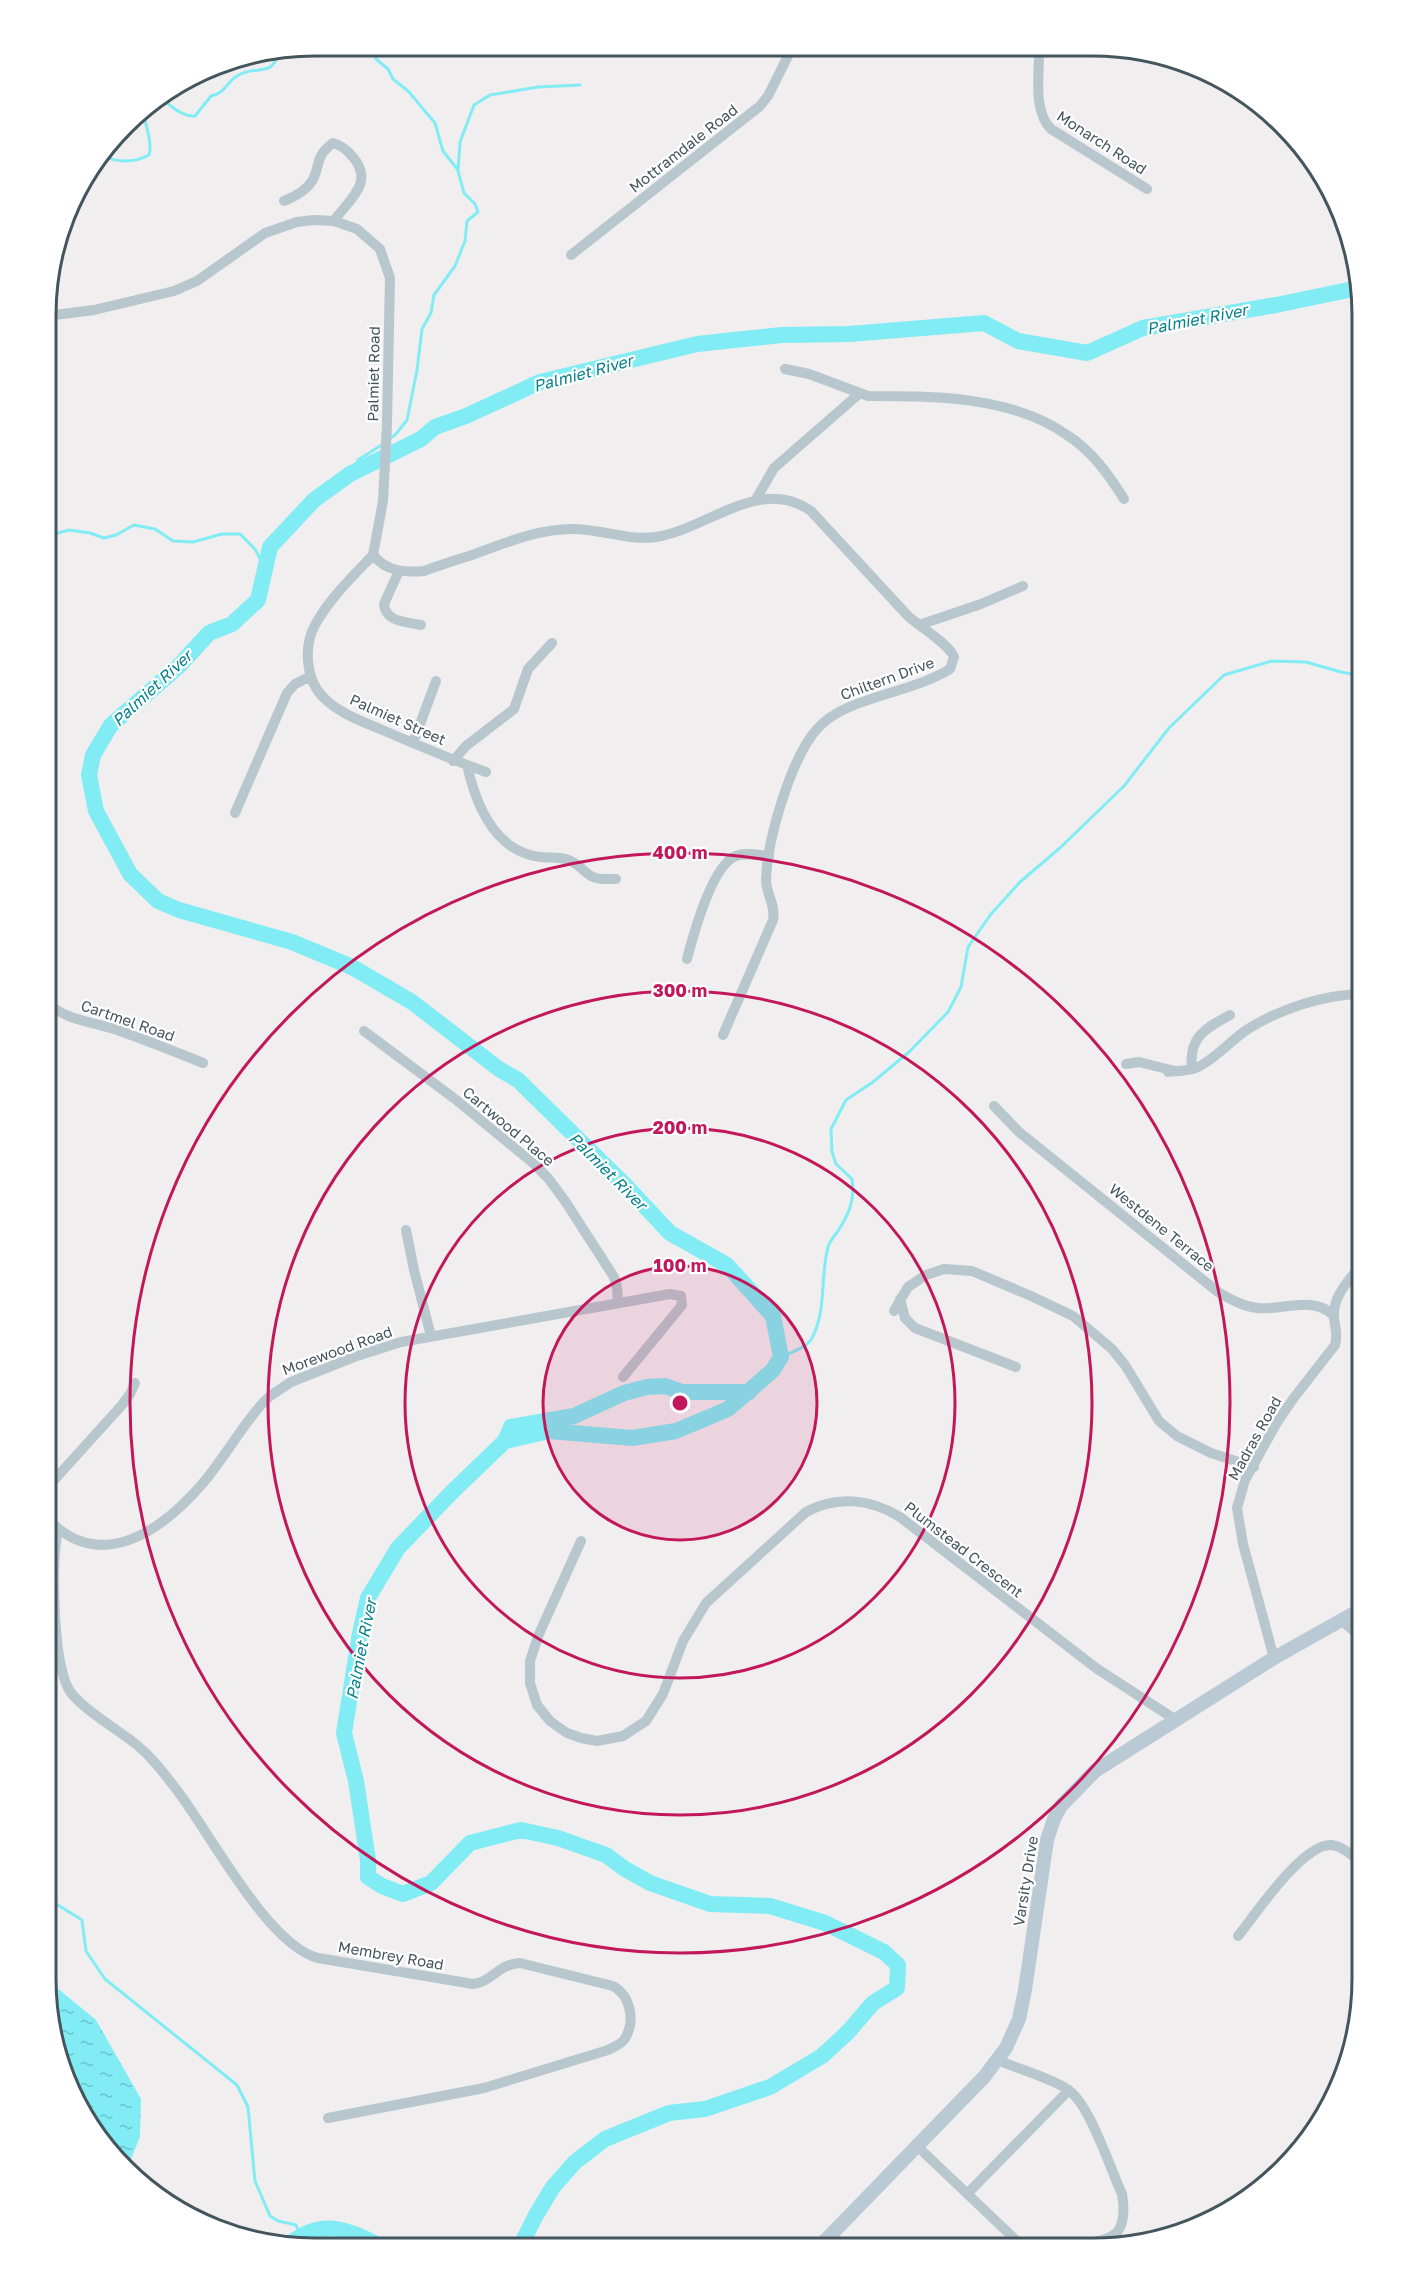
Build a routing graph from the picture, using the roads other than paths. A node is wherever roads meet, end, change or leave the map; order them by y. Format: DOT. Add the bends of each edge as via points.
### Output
graph roads {
  1 [pos="788,56"];
  2 [pos="1039,56"];
  3 [pos="1147,189"];
  4 [pos="284,201"];
  5 [pos="334,221"];
  6 [pos="571,255"];
  7 [pos="56,315"];
  8 [pos="785,369"];
  9 [pos="860,393"];
  10 [pos="1125,500"];
  11 [pos="755,501"];
  12 [pos="373,555"];
  13 [pos="399,571"];
  14 [pos="1023,586"];
  15 [pos="421,625"];
  16 [pos="918,625"];
  17 [pos="552,643"];
  18 [pos="311,676"];
  19 [pos="436,681"];
  20 [pos="413,743"];
  21 [pos="453,760"];
  22 [pos="467,765"];
  23 [pos="486,772"];
  24 [pos="235,813"];
  25 [pos="769,856"];
  26 [pos="615,879"];
  27 [pos="687,959"];
  28 [pos="1352,994"];
  29 [pos="56,1009"];
  30 [pos="1230,1015"];
  31 [pos="364,1031"];
  32 [pos="723,1035"];
  33 [pos="203,1063"];
  34 [pos="1126,1064"];
  35 [pos="1192,1069"];
  36 [pos="994,1106"];
  37 [pos="406,1230"];
  38 [pos="1352,1277"];
  39 [pos="900,1299"];
  40 [pos="618,1303"];
  41 [pos="894,1311"];
  42 [pos="1333,1315"];
  43 [pos="431,1336"];
  44 [pos="1016,1368"];
  45 [pos="623,1377"];
  46 [pos="135,1383"];
  47 [pos="1254,1467"];
  48 [pos="56,1479"];
  49 [pos="56,1528"];
  50 [pos="58,1530"];
  51 [pos="56,1538"];
  52 [pos="581,1541"];
  53 [pos="56,1608"];
  54 [pos="1352,1614"];
  55 [pos="1341,1620"];
  56 [pos="1352,1630"];
  57 [pos="1274,1658"];
  58 [pos="1176,1720"];
  59 [pos="1352,1857"];
  60 [pos="1238,1936"];
  61 [pos="998,2060"];
  62 [pos="1069,2090"];
  63 [pos="328,2118"];
  64 [pos="917,2146"];
  65 [pos="967,2194"];
  66 [pos="828,2238"];
  67 [pos="1011,2238"];
  68 [pos="1113,2238"];
  1 -- 6 [label="street, Mottramdale Road" via="760,106"];
  2 -- 3 [label="street, Monarch Road" via="1043,121"];
  4 -- 5 [label="street" via="308,187 321,155 337,144 354,159 362,184"];
  5 -- 7 [label="street, Palmiet Road" via="314,220 276,228 197,281 174,291"];
  5 -- 12 [label="street, Palmiet Road" via="371,239 380,249 390,278 383,501"];
  8 -- 9 [label="street"];
  9 -- 10 [label="street" via="968,399 1040,421 1080,445"];
  9 -- 11 [label="street" via="774,468"];
  11 -- 13 [label="street, Chiltern Drive" via="657,537 585,529 556,530 516,538 424,571"];
  11 -- 16 [label="street, Chiltern Drive" via="783,499 811,511"];
  12 -- 13 [label="street" via="378,562"];
  12 -- 18 [label="street" via="314,626 308,660"];
  13 -- 15 [label="street" via="385,610 395,619"];
  14 -- 16 [label="street"];
  16 -- 25 [label="street, Chiltern Drive" via="948,647 954,657 953,666 945,673 849,707 819,727 807,743 787,791"];
  17 -- 21 [label="street" via="528,669 514,709"];
  18 -- 20 [label="street, Palmiet Street" via="324,699 339,709"];
  18 -- 24 [label="street" via="287,693"];
  19 -- 20 [label="street"];
  20 -- 21 [label="street, Palmiet Street"];
  21 -- 22 [label="street, Palmiet Street"];
  22 -- 23 [label="street, Palmiet Street"];
  22 -- 26 [label="street" via="483,813 512,848 533,856 574,862 593,877"];
  25 -- 27 [label="street" via="740,855 730,859 701,910"];
  25 -- 32 [label="street, Chiltern Drive" via="766,887 773,905 773,920"];
  28 -- 35 [label="street" via="1278,1011"];
  29 -- 33 [label="street, Cartmel Road"];
  30 -- 35 [label="street" via="1202,1030 1192,1051"];
  31 -- 40 [label="street, Cartwood Place" via="488,1125 548,1178 614,1277"];
  34 -- 35 [label="street" via="1139,1062 1172,1072"];
  36 -- 42 [label="street, Westdene Terrace" via="1019,1132 1218,1292 1256,1308 1311,1305"];
  37 -- 43 [label="street"];
  38 -- 42 [label="street" via="1337,1297"];
  39 -- 41 [label="street"];
  39 -- 44 [label="street" via="905,1318 915,1328"];
  39 -- 47 [label="street" via="908,1287 926,1275 954,1268 978,1273 1060,1309 1112,1348 1159,1421 1211,1453"];
  40 -- 43 [label="street, Morewood Road"];
  40 -- 45 [label="street, Morewood Road" via="670,1294 683,1300"];
  42 -- 47 [label="street, Madras Road" via="1335,1345 1293,1398"];
  43 -- 50 [label="street, Morewood Road" via="354,1357 281,1388 254,1412 184,1503 134,1539 99,1546"];
  46 -- 48 [label="street" via="122,1405"];
  47 -- 57 [label="street, Madras Road" via="1242,1490 1239,1518"];
  49 -- 50 [label="street, Morewood Road"];
  50 -- 51 [label="street, Membrey Road"];
  52 -- 58 [label="street, Plumstead Crescent" via="539,1634 530,1671 533,1694 541,1711 558,1728 581,1738 611,1739 646,1722 663,1694 682,1641 706,1604 806,1512 849,1500 878,1505 900,1516 1096,1668"];
  53 -- 63 [label="street, Membrey Road" via="63,1674 69,1690 150,1757 245,1889 299,1950 318,1958 473,1984 510,1964 520,1964 613,1986 628,2001 628,2030 624,2039 608,2050 484,2088"];
  54 -- 55 [label="street, Varsity Drive"];
  55 -- 56 [label="street"];
  55 -- 57 [label="street, Varsity Drive"];
  57 -- 58 [label="street, Varsity Drive"];
  58 -- 61 [label="street, Varsity Drive" via="1095,1771 1057,1812 1045,1851 1019,2019"];
  59 -- 60 [label="street" via="1339,1847 1315,1850 1281,1881"];
  61 -- 62 [label="street"];
  61 -- 64 [label="street, Varsity Drive"];
  62 -- 65 [label="street"];
  62 -- 68 [label="street" via="1085,2109 1122,2194 1121,2223"];
  64 -- 65 [label="street"];
  64 -- 66 [label="street, Varsity Drive"];
  65 -- 67 [label="street"];
}
